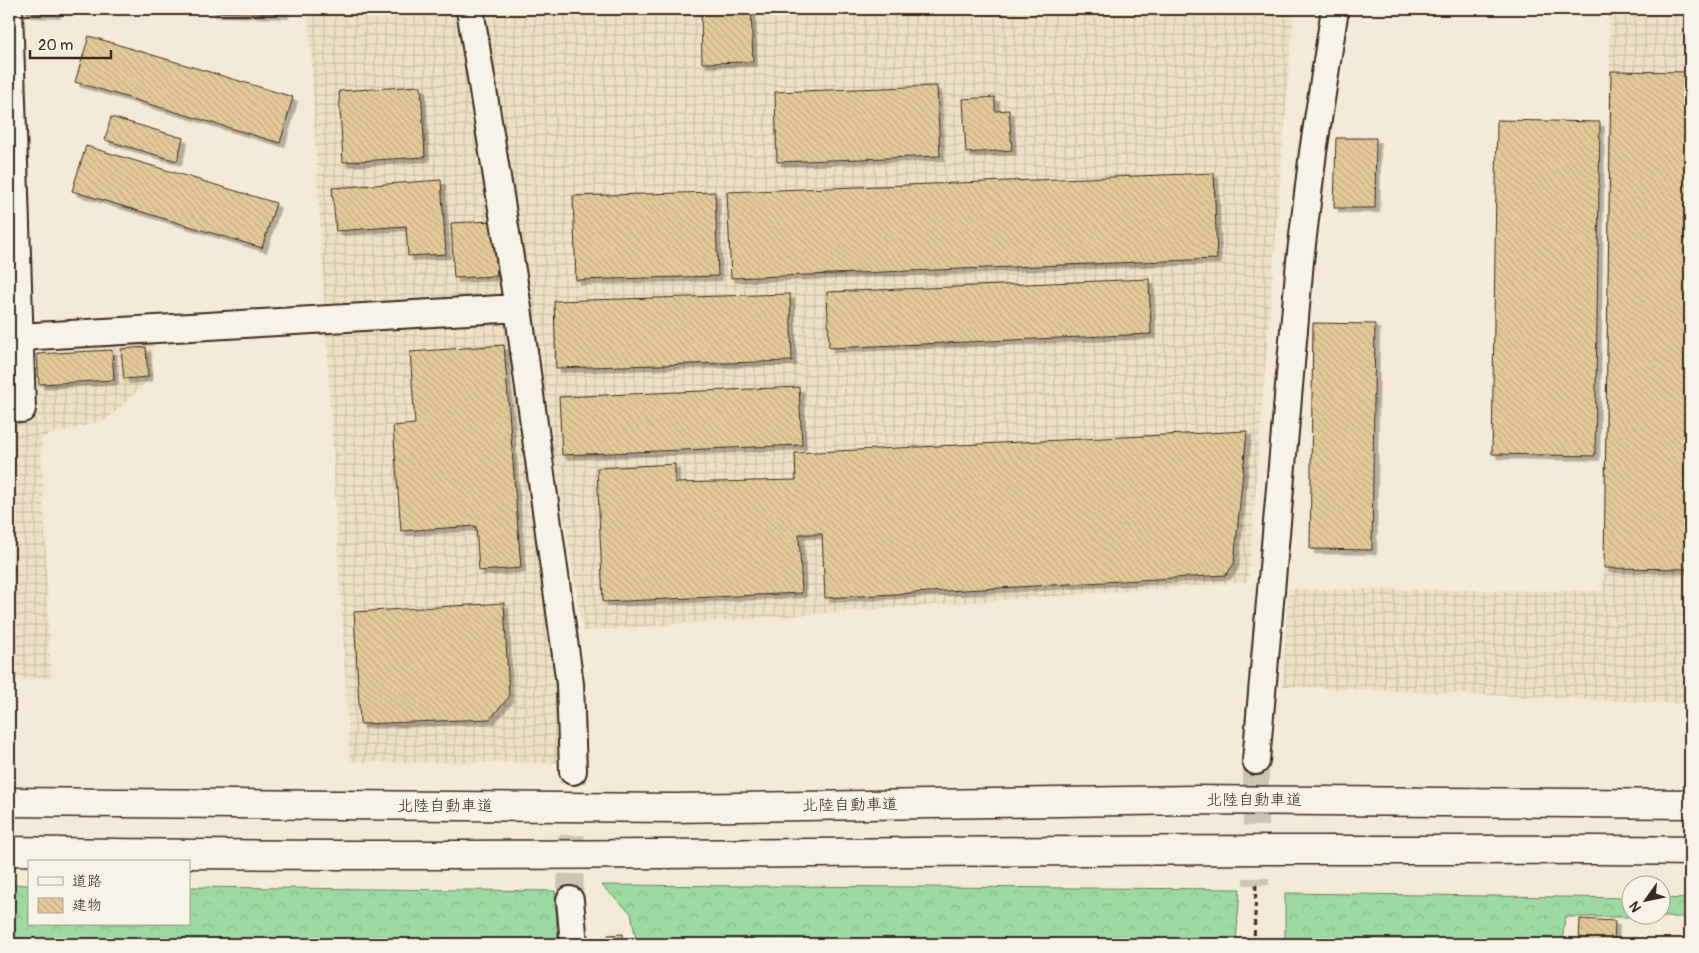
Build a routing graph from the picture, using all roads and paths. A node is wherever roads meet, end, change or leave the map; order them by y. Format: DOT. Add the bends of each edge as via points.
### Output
graph roads {
  1 [pos="9,9"];
  2 [pos="470,9"];
  3 [pos="1335,9"];
  4 [pos="518,308"];
  5 [pos="19,338"];
  6 [pos="22,409"];
  7 [pos="1256,761"];
  8 [pos="573,771"];
  9 [pos="9,802"];
  10 [pos="1690,804"];
  11 [pos="9,851"];
  12 [pos="1690,852"];
  13 [pos="1256,885"];
  14 [pos="570,900"];
  15 [pos="574,944"];
  16 [pos="1254,944"];
  1 -- 5 [label="street"];
  2 -- 4 [label="street"];
  3 -- 7 [label="street" via="1300,261"];
  4 -- 5 [label="street"];
  4 -- 8 [label="street" via="570,684"];
  5 -- 6 [label="street"];
  9 -- 10 [label="highway, 北陸自動車道" via="664,808 1194,800"];
  11 -- 12 [label="highway" via="133,854 1185,850"];
  13 -- 16 [label="path"];
  14 -- 15 [label="street"];
}
